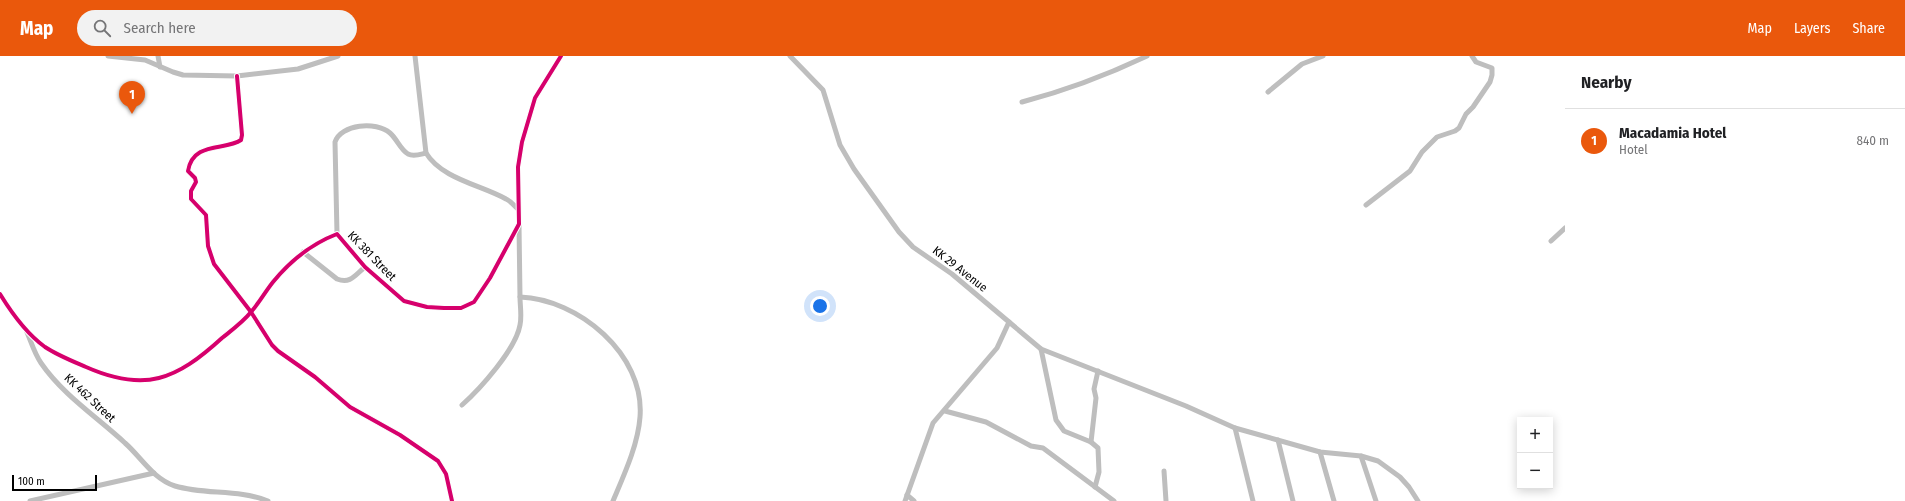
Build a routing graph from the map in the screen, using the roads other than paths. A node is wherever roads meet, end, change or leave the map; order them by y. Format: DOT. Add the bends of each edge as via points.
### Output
graph roads {
  1 [pos="108,56"];
  2 [pos="158,56"];
  3 [pos="338,56"];
  4 [pos="415,56"];
  5 [pos="561,56"];
  6 [pos="790,56"];
  7 [pos="1147,56"];
  8 [pos="1323,56"];
  9 [pos="1472,56"];
  10 [pos="330,57"];
  11 [pos="160,67"];
  12 [pos="237,76"];
  13 [pos="1268,92"];
  14 [pos="1022,102"];
  15 [pos="426,153"];
  16 [pos="1366,205"];
  17 [pos="518,209"];
  18 [pos="518,224"];
  19 [pos="1565,228"];
  20 [pos="337,234"];
  21 [pos="1551,240"];
  22 [pos="303,252"];
  23 [pos="366,267"];
  24 [pos="0,294"];
  25 [pos="520,297"];
  26 [pos="251,312"];
  27 [pos="1009,322"];
  28 [pos="25,327"];
  29 [pos="1041,349"];
  30 [pos="1098,371"];
  31 [pos="462,405"];
  32 [pos="945,411"];
  33 [pos="1235,428"];
  34 [pos="1278,440"];
  35 [pos="1092,442"];
  36 [pos="1320,452"];
  37 [pos="1362,456"];
  38 [pos="1164,472"];
  39 [pos="154,474"];
  40 [pos="1094,487"];
  41 [pos="907,495"];
  42 [pos="30,501"];
  43 [pos="268,501"];
  44 [pos="452,501"];
  45 [pos="613,501"];
  46 [pos="905,501"];
  47 [pos="914,501"];
  48 [pos="1114,501"];
  49 [pos="1166,501"];
  50 [pos="1253,501"];
  51 [pos="1293,501"];
  52 [pos="1334,501"];
  53 [pos="1376,501"];
  54 [pos="1418,501"];
  1 -- 11 [label="street" via="145,60"];
  2 -- 11 [label="street"];
  3 -- 10 [label="street"];
  4 -- 15 [label="street"];
  5 -- 17 [label="street, KK 381 Street" via="535,98 525,130 518,167"];
  6 -- 27 [label="street, KK 29 Avenue" via="823,90 840,145 899,232 913,247 952,274"];
  7 -- 14 [label="street" via="1108,73"];
  8 -- 13 [label="street" via="1302,64"];
  9 -- 16 [label="street" via="1476,62 1492,68 1492,75 1486,89 1466,114 1459,128 1437,137 1422,152 1410,171"];
  10 -- 12 [label="street" via="298,69"];
  11 -- 12 [label="street" via="182,75"];
  12 -- 26 [label="street" via="241,140 204,150 191,161 188,171 196,182 191,191 191,199 206,215 210,255"];
  15 -- 17 [label="street" via="430,160 444,170 508,200"];
  15 -- 20 [label="street" via="414,156 407,154 389,132 374,127 363,126 344,131 337,136"];
  17 -- 18 [label="street, KK 381 Street"];
  18 -- 23 [label="street, KK 381 Street" via="482,291 468,306 444,308 412,304 398,296"];
  18 -- 25 [label="street"];
  19 -- 21 [label="street"];
  20 -- 22 [label="street, KK 381 Street"];
  20 -- 23 [label="street, KK 381 Street"];
  22 -- 23 [label="street" via="342,281 349,280"];
  22 -- 26 [label="street, KK 381 Street" via="273,282"];
  24 -- 28 [label="street, KK 381 Street" via="10,312"];
  25 -- 31 [label="street" via="520,325 514,341 492,374"];
  25 -- 45 [label="street" via="551,302 576,314 614,345 629,368 640,401 640,418 628,465"];
  26 -- 28 [label="street, KK 381 Street" via="200,359 184,369 147,381 116,379 78,364 44,346"];
  26 -- 44 [label="street" via="272,345 282,354 350,407 400,435 438,461 446,474"];
  27 -- 29 [label="street, KK 29 Avenue"];
  27 -- 32 [label="street" via="997,348"];
  28 -- 39 [label="street, KK 462 Street" via="34,351 50,375 125,443"];
  29 -- 30 [label="street, KK 29 Avenue"];
  29 -- 35 [label="street" via="1056,420 1064,431"];
  30 -- 33 [label="street, KK 29 Avenue"];
  30 -- 35 [label="street" via="1094,389 1096,398"];
  32 -- 40 [label="street" via="986,422 1031,446 1043,448"];
  32 -- 41 [label="street" via="933,423"];
  33 -- 34 [label="street, KK 29 Avenue"];
  33 -- 50 [label="street"];
  34 -- 36 [label="street, KK 29 Avenue"];
  34 -- 51 [label="street"];
  35 -- 40 [label="street" via="1098,448 1099,472"];
  36 -- 37 [label="street, KK 29 Avenue"];
  36 -- 52 [label="street"];
  37 -- 53 [label="street"];
  37 -- 54 [label="street, KK 29 Avenue" via="1390,468 1409,487"];
  38 -- 49 [label="street"];
  39 -- 42 [label="street"];
  39 -- 43 [label="street, KK 462 Street" via="175,486 250,496"];
  40 -- 48 [label="street"];
  41 -- 46 [label="street"];
  41 -- 47 [label="street"];
}
